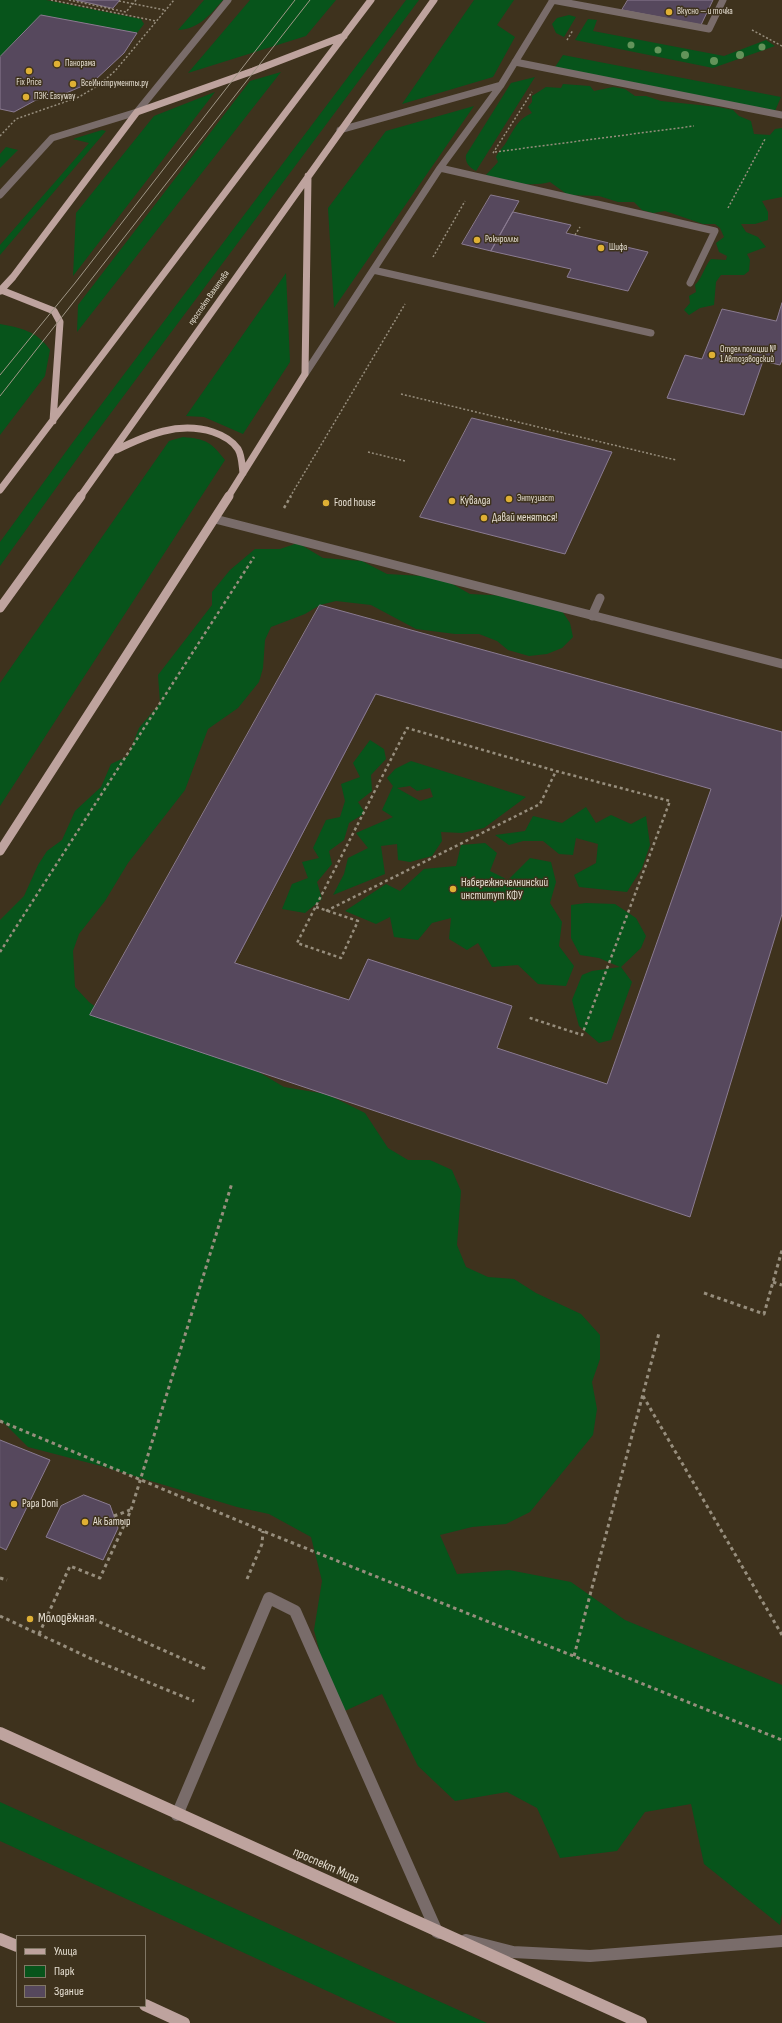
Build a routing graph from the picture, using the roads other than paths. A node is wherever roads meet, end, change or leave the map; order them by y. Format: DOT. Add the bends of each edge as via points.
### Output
graph roads {
  1 [pos="228,0"];
  2 [pos="371,0"];
  3 [pos="434,0"];
  4 [pos="552,0"];
  5 [pos="723,0"];
  6 [pos="344,36"];
  7 [pos="515,62"];
  8 [pos="501,85"];
  9 [pos="137,112"];
  10 [pos="780,115"];
  11 [pos="340,130"];
  12 [pos="440,168"];
  13 [pos="308,176"];
  14 [pos="0,195"];
  15 [pos="373,270"];
  16 [pos="690,283"];
  17 [pos="0,291"];
  18 [pos="651,333"];
  19 [pos="305,374"];
  20 [pos="53,422"];
  21 [pos="114,451"];
  22 [pos="243,473"];
  23 [pos="0,490"];
  24 [pos="214,519"];
  25 [pos="600,598"];
  26 [pos="0,608"];
  27 [pos="592,616"];
  28 [pos="782,664"];
  29 [pos="0,851"];
  30 [pos="0,1733"];
  31 [pos="177,1815"];
  32 [pos="437,1932"];
  33 [pos="0,1939"];
  34 [pos="782,1941"];
  35 [pos="16,1946"];
  36 [pos="146,2005"];
  37 [pos="184,2023"];
  38 [pos="641,2023"];
  1 -- 9 [label="street"];
  2 -- 6 [label="main road"];
  3 -- 11 [label="main road, проспект Вахитова"];
  4 -- 5 [label="street" via="709,29"];
  4 -- 7 [label="street"];
  6 -- 9 [label="main road"];
  6 -- 20 [label="main road"];
  7 -- 8 [label="street"];
  7 -- 10 [label="street"];
  8 -- 11 [label="street"];
  8 -- 12 [label="street"];
  9 -- 14 [label="street" via="52,138"];
  9 -- 17 [label="main road"];
  11 -- 13 [label="main road, проспект Вахитова"];
  12 -- 15 [label="street"];
  12 -- 16 [label="street" via="715,231"];
  13 -- 19 [label="main road"];
  13 -- 21 [label="main road, проспект Вахитова"];
  15 -- 18 [label="street"];
  15 -- 19 [label="street"];
  17 -- 20 [label="main road" via="54,311 60,322"];
  19 -- 22 [label="main road"];
  20 -- 23 [label="main road"];
  21 -- 22 [label="main road" via="152,433 177,427 203,428 226,438 238,450"];
  21 -- 26 [label="main road, проспект Вахитова"];
  22 -- 24 [label="main road"];
  24 -- 27 [label="street"];
  24 -- 29 [label="main road"];
  25 -- 27 [label="street"];
  27 -- 28 [label="street"];
  30 -- 31 [label="main road, проспект Мира"];
  31 -- 32 [label="main road, проспект Мира"];
  31 -- 32 [label="street" via="269,1598 295,1611"];
  32 -- 34 [label="street" via="513,1952 590,1956"];
  32 -- 38 [label="main road, проспект Мира"];
  33 -- 35 [label="main road"];
  36 -- 37 [label="main road"];
}
